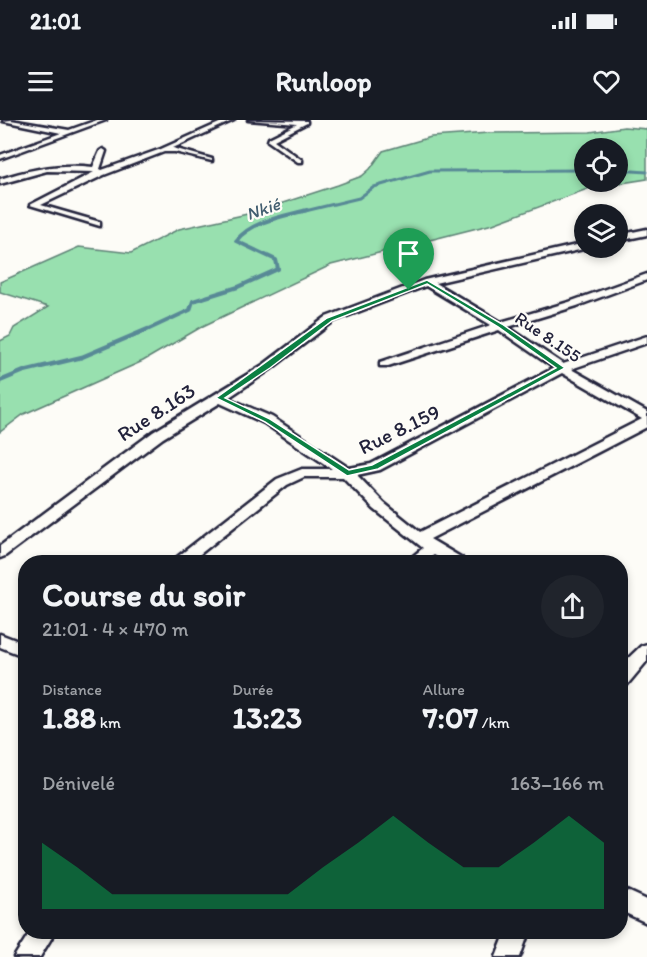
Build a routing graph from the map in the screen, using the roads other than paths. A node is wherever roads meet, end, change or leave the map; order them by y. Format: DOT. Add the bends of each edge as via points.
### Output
graph roads {
  1 [pos="103,120"];
  2 [pos="231,120"];
  3 [pos="251,120"];
  4 [pos="5,121"];
  5 [pos="71,133"];
  6 [pos="103,150"];
  7 [pos="163,150"];
  8 [pos="0,156"];
  9 [pos="210,160"];
  10 [pos="300,161"];
  11 [pos="98,171"];
  12 [pos="0,182"];
  13 [pos="97,224"];
  14 [pos="647,232"];
  15 [pos="628,236"];
  16 [pos="574,249"];
  17 [pos="647,278"];
  18 [pos="427,282"];
  19 [pos="500,326"];
  20 [pos="647,339"];
  21 [pos="384,364"];
  22 [pos="562,368"];
  23 [pos="219,398"];
  24 [pos="647,417"];
  25 [pos="647,422"];
  26 [pos="347,473"];
  27 [pos="419,539"];
  28 [pos="433,548"];
  29 [pos="0,553"];
  30 [pos="190,555"];
  31 [pos="423,555"];
  32 [pos="445,555"];
  33 [pos="647,650"];
  34 [pos="628,667"];
  35 [pos="628,902"];
  36 [pos="647,912"];
  37 [pos="38,939"];
  38 [pos="515,939"];
  39 [pos="26,957"];
  40 [pos="508,957"];
  1 -- 5 [label="street"];
  2 -- 7 [label="street"];
  3 -- 10 [label="street" via="305,122 271,141"];
  4 -- 5 [label="street"];
  5 -- 8 [label="street"];
  6 -- 11 [label="street"];
  7 -- 9 [label="street"];
  7 -- 11 [label="street"];
  11 -- 12 [label="street" via="45,168"];
  11 -- 13 [label="street" via="33,205"];
  14 -- 15 [label="street"];
  16 -- 18 [label="street"];
  17 -- 19 [label="street, Rue 8.155"];
  18 -- 19 [label="street"];
  18 -- 23 [label="street" via="330,319"];
  19 -- 21 [label="street"];
  19 -- 22 [label="street, Rue 8.155"];
  20 -- 22 [label="street, Rue 8.159"];
  22 -- 24 [label="street, Rue 8.155"];
  22 -- 26 [label="street, Rue 8.159" via="375,467"];
  23 -- 26 [label="street, Rue 8.163" via="268,420"];
  23 -- 29 [label="street, Rue 8.163" via="158,435"];
  25 -- 27 [label="street"];
  26 -- 27 [label="street, Rue 8.163"];
  26 -- 30 [label="street, Rue 8.159" via="302,473 282,482"];
  27 -- 28 [label="street, Rue 8.163"];
  28 -- 31 [label="street"];
  28 -- 32 [label="street, Rue 8.163"];
  33 -- 34 [label="street"];
  35 -- 36 [label="street"];
  37 -- 39 [label="street"];
  38 -- 40 [label="street"];
}
